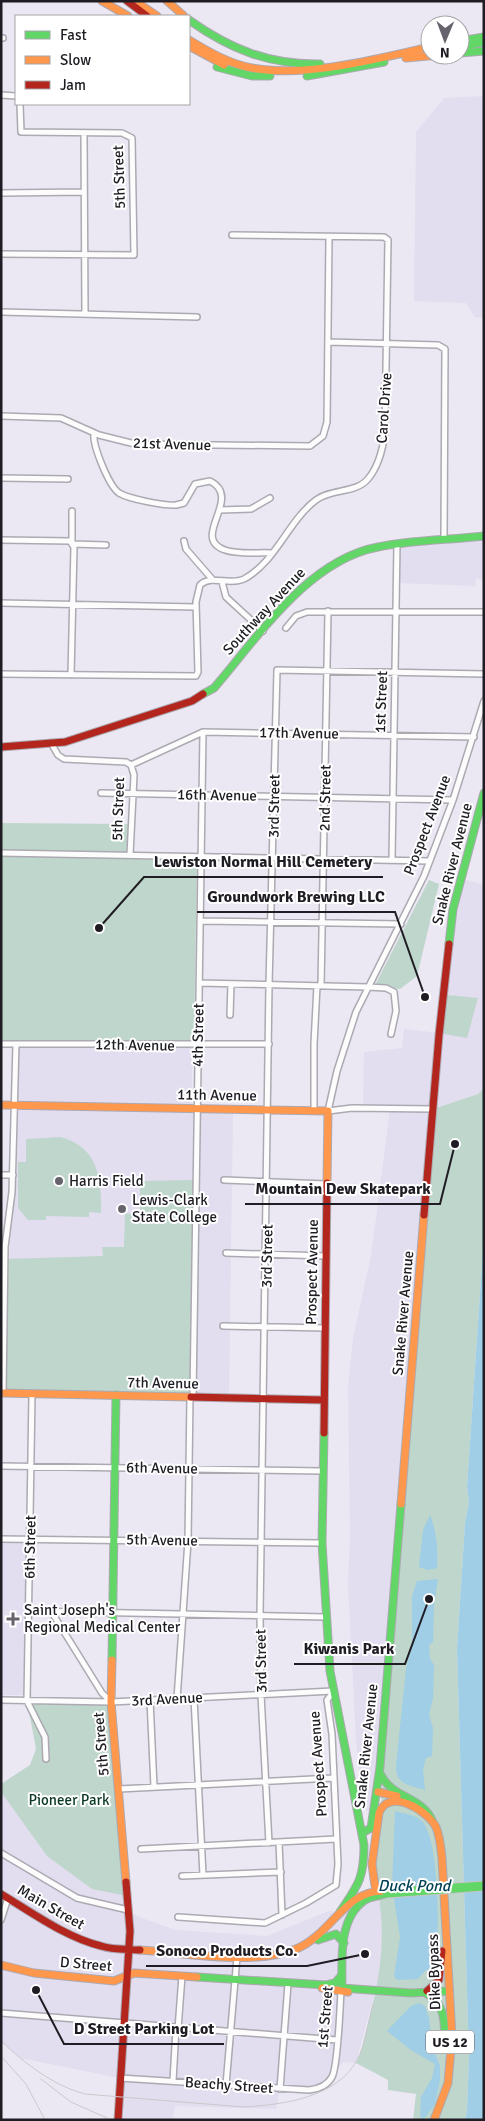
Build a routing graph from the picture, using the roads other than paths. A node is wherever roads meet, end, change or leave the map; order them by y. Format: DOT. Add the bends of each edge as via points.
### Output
graph roads {
  1 [pos="102,1"];
  2 [pos="127,1"];
  3 [pos="136,1"];
  4 [pos="167,1"];
  5 [pos="126,15"];
  6 [pos="147,15"];
  7 [pos="156,15"];
  8 [pos="183,15"];
  9 [pos="190,21"];
  10 [pos="484,37"];
  11 [pos="470,39"];
  12 [pos="190,41"];
  13 [pos="484,42"];
  14 [pos="470,45"];
  15 [pos="190,47"];
  16 [pos="420,49"];
  17 [pos="190,52"];
  18 [pos="484,52"];
  19 [pos="470,53"];
  20 [pos="420,55"];
  21 [pos="420,57"];
  22 [pos="406,58"];
  23 [pos="354,62"];
  24 [pos="270,76"];
  25 [pos="1,95"];
  26 [pos="15,96"];
  27 [pos="20,105"];
  28 [pos="84,133"];
  29 [pos="84,192"];
  30 [pos="1,193"];
  31 [pos="232,235"];
  32 [pos="329,237"];
  33 [pos="1,254"];
  34 [pos="84,254"];
  35 [pos="1,312"];
  36 [pos="85,314"];
  37 [pos="198,318"];
  38 [pos="328,342"];
  39 [pos="387,344"];
  40 [pos="1,416"];
  41 [pos="94,433"];
  42 [pos="1,478"];
  43 [pos="68,479"];
  44 [pos="270,498"];
  45 [pos="220,510"];
  46 [pos="72,511"];
  47 [pos="484,534"];
  48 [pos="444,539"];
  49 [pos="1,540"];
  50 [pos="184,541"];
  51 [pos="72,544"];
  52 [pos="397,544"];
  53 [pos="106,545"];
  54 [pos="272,553"];
  55 [pos="212,579"];
  56 [pos="222,582"];
  57 [pos="1,603"];
  58 [pos="72,604"];
  59 [pos="196,607"];
  60 [pos="328,610"];
  61 [pos="397,611"];
  62 [pos="484,612"];
  63 [pos="286,628"];
  64 [pos="263,631"];
  65 [pos="327,671"];
  66 [pos="396,672"];
  67 [pos="1,674"];
  68 [pos="484,674"];
  69 [pos="71,675"];
  70 [pos="484,701"];
  71 [pos="203,732"];
  72 [pos="275,732"];
  73 [pos="326,734"];
  74 [pos="394,734"];
  75 [pos="474,737"];
  76 [pos="51,743"];
  77 [pos="1,746"];
  78 [pos="131,765"];
  79 [pos="101,792"];
  80 [pos="133,793"];
  81 [pos="484,793"];
  82 [pos="202,794"];
  83 [pos="274,796"];
  84 [pos="325,796"];
  85 [pos="393,798"];
  86 [pos="453,800"];
  87 [pos="1,853"];
  88 [pos="130,856"];
  89 [pos="201,857"];
  90 [pos="273,859"];
  91 [pos="324,859"];
  92 [pos="392,860"];
  93 [pos="429,861"];
  94 [pos="200,921"];
  95 [pos="272,922"];
  96 [pos="322,922"];
  97 [pos="401,924"];
  98 [pos="198,983"];
  99 [pos="231,984"];
  100 [pos="269,985"];
  101 [pos="319,986"];
  102 [pos="368,987"];
  103 [pos="230,1015"];
  104 [pos="391,1034"];
  105 [pos="1,1044"];
  106 [pos="16,1044"];
  107 [pos="198,1044"];
  108 [pos="269,1044"];
  109 [pos="1,1105"];
  110 [pos="13,1106"];
  111 [pos="198,1109"];
  112 [pos="269,1109"];
  113 [pos="433,1109"];
  114 [pos="314,1110"];
  115 [pos="328,1111"];
  116 [pos="1,1175"];
  117 [pos="13,1175"];
  118 [pos="224,1180"];
  119 [pos="268,1182"];
  120 [pos="327,1184"];
  121 [pos="3,1247"];
  122 [pos="226,1253"];
  123 [pos="267,1254"];
  124 [pos="326,1256"];
  125 [pos="2,1319"];
  126 [pos="223,1326"];
  127 [pos="266,1326"];
  128 [pos="325,1328"];
  129 [pos="2,1393"];
  130 [pos="32,1394"];
  131 [pos="116,1395"];
  132 [pos="192,1397"];
  133 [pos="264,1399"];
  134 [pos="324,1400"];
  135 [pos="1,1466"];
  136 [pos="31,1467"];
  137 [pos="115,1468"];
  138 [pos="190,1469"];
  139 [pos="262,1470"];
  140 [pos="322,1471"];
  141 [pos="1,1539"];
  142 [pos="30,1540"];
  143 [pos="114,1540"];
  144 [pos="188,1541"];
  145 [pos="261,1542"];
  146 [pos="322,1543"];
  147 [pos="29,1611"];
  148 [pos="51,1611"];
  149 [pos="113,1612"];
  150 [pos="182,1614"];
  151 [pos="260,1614"];
  152 [pos="326,1617"];
  153 [pos="334,1691"];
  154 [pos="261,1695"];
  155 [pos="194,1698"];
  156 [pos="176,1699"];
  157 [pos="1,1700"];
  158 [pos="28,1700"];
  159 [pos="150,1700"];
  160 [pos="111,1702"];
  161 [pos="46,1759"];
  162 [pos="380,1767"];
  163 [pos="333,1778"];
  164 [pos="266,1782"];
  165 [pos="199,1786"];
  166 [pos="154,1787"];
  167 [pos="119,1788"];
  168 [pos="378,1792"];
  169 [pos="432,1820"];
  170 [pos="376,1831"];
  171 [pos="362,1833"];
  172 [pos="336,1839"];
  173 [pos="269,1842"];
  174 [pos="279,1842"];
  175 [pos="364,1845"];
  176 [pos="202,1847"];
  177 [pos="141,1849"];
  178 [pos="1,1853"];
  179 [pos="281,1872"];
  180 [pos="372,1874"];
  181 [pos="203,1875"];
  182 [pos="182,1876"];
  183 [pos="484,1886"];
  184 [pos="385,1892"];
  185 [pos="5,1896"];
  186 [pos="128,1910"];
  187 [pos="445,1911"];
  188 [pos="340,1912"];
  189 [pos="282,1915"];
  190 [pos="178,1917"];
  191 [pos="1,1920"];
  192 [pos="443,1931"];
  193 [pos="309,1942"];
  194 [pos="344,1943"];
  195 [pos="129,1948"];
  196 [pos="237,1957"];
  197 [pos="1,1965"];
  198 [pos="342,1975"];
  199 [pos="127,1976"];
  200 [pos="182,1976"];
  201 [pos="235,1980"];
  202 [pos="288,1984"];
  203 [pos="356,1989"];
  204 [pos="342,1990"];
  205 [pos="422,1992"];
  206 [pos="447,1992"];
  207 [pos="410,1993"];
  208 [pos="1,2013"];
  209 [pos="124,2024"];
  210 [pos="177,2029"];
  211 [pos="230,2032"];
  212 [pos="284,2036"];
  213 [pos="337,2040"];
  214 [pos="447,2060"];
  215 [pos="333,2076"];
  216 [pos="120,2078"];
  217 [pos="173,2081"];
  218 [pos="226,2085"];
  219 [pos="280,2088"];
  220 [pos="445,2091"];
  221 [pos="118,2120"];
  222 [pos="434,2120"];
  1 -- 5 [label="main road"];
  2 -- 6 [label="main road"];
  3 -- 7 [label="main road"];
  4 -- 8 [label="main road"];
  9 -- 23 [label="main road" via="232,49 275,62 310,65"];
  10 -- 11 [label="main road"];
  12 -- 23 [label="main road" via="224,59 270,71 306,71"];
  13 -- 14 [label="main road"];
  15 -- 24 [label="main road" via="235,69"];
  16 -- 23 [label="main road"];
  17 -- 24 [label="main road" via="234,72"];
  18 -- 19 [label="main road"];
  20 -- 22 [label="main road"];
  21 -- 22 [label="main road"];
  22 -- 24 [label="main road" via="306,76"];
  25 -- 26 [label="street"];
  27 -- 28 [label="street, 5th Street" via="21,132"];
  28 -- 29 [label="street"];
  28 -- 34 [label="street, 5th Street" via="125,133 134,141 134,255"];
  29 -- 30 [label="street"];
  29 -- 34 [label="street"];
  31 -- 32 [label="street"];
  32 -- 38 [label="street"];
  32 -- 39 [label="street, Carol Drive" via="386,238 388,241"];
  33 -- 34 [label="street"];
  34 -- 36 [label="street"];
  35 -- 36 [label="street"];
  36 -- 37 [label="street"];
  38 -- 39 [label="street"];
  38 -- 41 [label="street, 21st Avenue" via="325,433 308,446 148,445 122,442"];
  39 -- 48 [label="street" via="443,346 446,354"];
  39 -- 54 [label="street, Carol Drive" via="385,432 373,473 358,486 332,492 316,500"];
  40 -- 41 [label="street, 21st Avenue" via="57,417"];
  41 -- 45 [label="street" via="96,450 120,494 176,505 184,503 195,484 207,481 222,492"];
  42 -- 43 [label="street"];
  44 -- 45 [label="street" via="251,509"];
  45 -- 54 [label="street" via="212,529 219,547 232,551"];
  46 -- 51 [label="street"];
  47 -- 48 [label="main road, Southway Avenue"];
  48 -- 52 [label="main road, Southway Avenue"];
  49 -- 51 [label="street" via="70,541"];
  50 -- 55 [label="street" via="186,549"];
  51 -- 53 [label="street"];
  51 -- 58 [label="street"];
  52 -- 61 [label="street, 1st Street"];
  52 -- 64 [label="main road, Southway Avenue" via="364,550 325,569 299,590"];
  54 -- 56 [label="street, Carol Drive" via="258,569 243,579"];
  55 -- 56 [label="street, Carol Drive"];
  55 -- 59 [label="street" via="200,584"];
  56 -- 64 [label="street" via="226,597"];
  57 -- 58 [label="street"];
  58 -- 59 [label="street"];
  58 -- 69 [label="street"];
  59 -- 69 [label="street" via="196,676"];
  60 -- 61 [label="street"];
  60 -- 63 [label="street" via="301,614"];
  60 -- 65 [label="street, 2nd Street"];
  61 -- 62 [label="street"];
  61 -- 66 [label="street, 1st Street"];
  64 -- 76 [label="main road, Southway Avenue" via="206,694"];
  65 -- 66 [label="street"];
  65 -- 72 [label="street, 3rd Street" via="277,670"];
  65 -- 73 [label="street, 2nd Street"];
  66 -- 68 [label="street"];
  66 -- 74 [label="street, 1st Street"];
  67 -- 69 [label="street"];
  70 -- 75 [label="street, Prospect Avenue"];
  71 -- 72 [label="street, 17th Avenue"];
  71 -- 78 [label="street, 17th Avenue"];
  71 -- 82 [label="street, 4th Street"];
  72 -- 73 [label="street, 17th Avenue"];
  72 -- 83 [label="street, 3rd Street"];
  73 -- 74 [label="street, 17th Avenue"];
  73 -- 84 [label="street, 2nd Street"];
  74 -- 75 [label="street, 17th Avenue"];
  74 -- 85 [label="street, 1st Street"];
  75 -- 86 [label="street, Prospect Avenue"];
  76 -- 77 [label="main road, Southway Avenue"];
  76 -- 78 [label="street" via="64,759 126,762"];
  78 -- 80 [label="street, 5th Street"];
  79 -- 80 [label="street, 16th Avenue"];
  80 -- 82 [label="street, 16th Avenue"];
  80 -- 88 [label="street, 5th Street"];
  81 -- 113 [label="main road, Snake River Avenue" via="453,908"];
  82 -- 83 [label="street, 16th Avenue"];
  82 -- 89 [label="street, 4th Street"];
  83 -- 84 [label="street, 16th Avenue"];
  83 -- 90 [label="street, 3rd Street"];
  84 -- 85 [label="street, 16th Avenue"];
  84 -- 91 [label="street, 2nd Street"];
  85 -- 86 [label="street, 16th Avenue"];
  85 -- 92 [label="street, 1st Street"];
  86 -- 93 [label="street, Prospect Avenue"];
  87 -- 88 [label="street"];
  88 -- 89 [label="street"];
  89 -- 90 [label="street"];
  89 -- 94 [label="street, 4th Street"];
  90 -- 91 [label="street"];
  90 -- 95 [label="street, 3rd Street"];
  91 -- 92 [label="street"];
  91 -- 96 [label="street, 2nd Street"];
  92 -- 93 [label="street"];
  93 -- 97 [label="street, Prospect Avenue"];
  94 -- 95 [label="street"];
  94 -- 98 [label="street, 4th Street"];
  95 -- 96 [label="street"];
  95 -- 100 [label="street, 3rd Street"];
  96 -- 97 [label="street"];
  96 -- 101 [label="street, 2nd Street"];
  97 -- 102 [label="street, Prospect Avenue"];
  98 -- 99 [label="street"];
  98 -- 107 [label="street, 4th Street"];
  99 -- 100 [label="street"];
  99 -- 103 [label="street"];
  100 -- 101 [label="street"];
  100 -- 108 [label="street, 3rd Street"];
  101 -- 102 [label="street"];
  101 -- 114 [label="street, 2nd Street" via="314,1044"];
  102 -- 104 [label="street" via="394,992 396,1011"];
  102 -- 115 [label="street, Prospect Avenue" via="348,1032"];
  105 -- 106 [label="street, 12th Avenue"];
  106 -- 107 [label="street, 12th Avenue"];
  106 -- 110 [label="street"];
  107 -- 108 [label="street, 12th Avenue"];
  107 -- 111 [label="street, 4th Street"];
  108 -- 112 [label="street, 3rd Street"];
  109 -- 110 [label="main road, 11th Avenue"];
  110 -- 111 [label="main road, 11th Avenue"];
  110 -- 117 [label="street"];
  111 -- 112 [label="main road, 11th Avenue"];
  111 -- 132 [label="street, 4th Street"];
  112 -- 114 [label="main road, 11th Avenue"];
  112 -- 119 [label="street, 3rd Street"];
  113 -- 115 [label="street, 11th Avenue" via="352,1108"];
  113 -- 162 [label="main road, Snake River Avenue"];
  114 -- 115 [label="main road, 11th Avenue"];
  115 -- 120 [label="main road, Prospect Avenue"];
  116 -- 117 [label="street"];
  117 -- 121 [label="street"];
  118 -- 119 [label="street"];
  119 -- 120 [label="street"];
  119 -- 123 [label="street, 3rd Street"];
  120 -- 124 [label="main road, Prospect Avenue"];
  121 -- 125 [label="street"];
  122 -- 123 [label="street"];
  123 -- 124 [label="street"];
  123 -- 127 [label="street, 3rd Street"];
  124 -- 128 [label="main road, Prospect Avenue"];
  125 -- 129 [label="street"];
  126 -- 127 [label="street"];
  127 -- 128 [label="street"];
  127 -- 133 [label="street, 3rd Street"];
  128 -- 134 [label="main road, Prospect Avenue"];
  129 -- 130 [label="main road, 7th Avenue"];
  130 -- 131 [label="main road, 7th Avenue"];
  130 -- 136 [label="street, 6th Street"];
  131 -- 132 [label="main road, 7th Avenue"];
  131 -- 137 [label="main road, 5th Street"];
  132 -- 133 [label="main road, 7th Avenue"];
  132 -- 138 [label="street, 4th Street"];
  133 -- 134 [label="main road, 7th Avenue"];
  133 -- 139 [label="street, 3rd Street"];
  134 -- 140 [label="main road, Prospect Avenue"];
  135 -- 136 [label="street, 6th Avenue"];
  136 -- 137 [label="street, 6th Avenue"];
  136 -- 142 [label="street, 6th Street"];
  137 -- 138 [label="street, 6th Avenue"];
  137 -- 143 [label="main road, 5th Street"];
  138 -- 139 [label="street, 6th Avenue"];
  138 -- 144 [label="street, 4th Street"];
  139 -- 140 [label="street, 6th Avenue"];
  139 -- 145 [label="street, 3rd Street"];
  140 -- 146 [label="main road, Prospect Avenue"];
  141 -- 142 [label="street, 5th Avenue"];
  142 -- 143 [label="street, 5th Avenue"];
  142 -- 147 [label="street, 6th Street"];
  143 -- 144 [label="street, 5th Avenue"];
  143 -- 149 [label="main road, 5th Street"];
  144 -- 145 [label="street, 5th Avenue"];
  144 -- 150 [label="street, 4th Street"];
  145 -- 146 [label="street, 5th Avenue"];
  145 -- 151 [label="street, 3rd Street"];
  146 -- 152 [label="main road, Prospect Avenue"];
  147 -- 148 [label="street"];
  147 -- 158 [label="street, 6th Street"];
  148 -- 149 [label="street"];
  148 -- 160 [label="street"];
  149 -- 150 [label="street"];
  149 -- 160 [label="main road, 5th Street"];
  150 -- 151 [label="street"];
  150 -- 156 [label="street, 4th Street"];
  151 -- 152 [label="street"];
  151 -- 154 [label="street, 3rd Street"];
  152 -- 153 [label="main road, Prospect Avenue"];
  153 -- 154 [label="street, 3rd Avenue"];
  153 -- 163 [label="street, Prospect Avenue" via="327,1700"];
  153 -- 171 [label="main road"];
  154 -- 155 [label="street, 3rd Avenue"];
  154 -- 164 [label="street, 3rd Street"];
  155 -- 156 [label="street, 3rd Avenue"];
  155 -- 165 [label="street"];
  156 -- 159 [label="street, 3rd Avenue"];
  157 -- 158 [label="street, 3rd Avenue"];
  158 -- 160 [label="street, 3rd Avenue"];
  158 -- 161 [label="street" via="44,1737"];
  159 -- 160 [label="street, 3rd Avenue"];
  159 -- 166 [label="street"];
  160 -- 167 [label="main road, 5th Street"];
  162 -- 168 [label="main road, Snake River Avenue"];
  162 -- 169 [label="main road" via="387,1788 420,1802"];
  163 -- 164 [label="street"];
  163 -- 172 [label="street, Prospect Avenue"];
  164 -- 165 [label="street"];
  164 -- 173 [label="street, 3rd Street"];
  165 -- 166 [label="street"];
  165 -- 176 [label="street"];
  166 -- 167 [label="street"];
  167 -- 186 [label="main road, 5th Street"];
  168 -- 169 [label="main road" via="415,1803"];
  168 -- 170 [label="main road"];
  168 -- 171 [label="main road, Snake River Avenue" via="371,1828"];
  169 -- 170 [label="main road" via="409,1805 390,1801 381,1808"];
  169 -- 187 [label="main road, Dike Bypass / US 12" via="439,1841"];
  170 -- 180 [label="main road"];
  171 -- 175 [label="main road"];
  172 -- 174 [label="street"];
  172 -- 189 [label="street, Prospect Avenue" via="336,1885"];
  173 -- 174 [label="street"];
  173 -- 176 [label="street"];
  174 -- 179 [label="street"];
  175 -- 180 [label="main road"];
  175 -- 188 [label="main road" via="361,1880"];
  176 -- 177 [label="street"];
  176 -- 181 [label="street"];
  178 -- 186 [label="street" via="77,1898"];
  179 -- 181 [label="street"];
  179 -- 189 [label="street"];
  180 -- 184 [label="main road" via="373,1884"];
  181 -- 182 [label="street"];
  183 -- 184 [label="main road, Main Street, bridge"];
  184 -- 188 [label="main road, Main Street" via="362,1895"];
  184 -- 194 [label="main road, 1st Street" via="367,1899 356,1908"];
  185 -- 191 [label="street"];
  185 -- 195 [label="main road, Main Street" via="82,1940"];
  186 -- 195 [label="main road, 5th Street"];
  187 -- 192 [label="main road, Dike Bypass / US 12"];
  187 -- 206 [label="main road, Dike Bypass / US 12"];
  188 -- 193 [label="main road, Main Street" via="323,1933"];
  189 -- 190 [label="street" via="265,1923"];
  192 -- 205 [label="main road" via="440,1980 433,1988"];
  192 -- 206 [label="main road, Dike Bypass / US 12"];
  193 -- 194 [label="main road" via="336,1934"];
  193 -- 196 [label="main road, Main Street" via="277,1956"];
  194 -- 198 [label="main road, 1st Street"];
  195 -- 196 [label="main road, Main Street"];
  195 -- 199 [label="main road, 5th Street"];
  196 -- 201 [label="street"];
  197 -- 199 [label="main road, D Street" via="34,1973 92,1979 118,1981"];
  198 -- 202 [label="main road, D Street" via="338,1982 330,1985"];
  198 -- 203 [label="main road" via="345,1984"];
  198 -- 204 [label="main road, 1st Street"];
  199 -- 200 [label="main road, D Street" via="134,1973"];
  199 -- 209 [label="main road, 5th Street"];
  200 -- 201 [label="main road, D Street"];
  200 -- 210 [label="street"];
  201 -- 202 [label="main road, D Street"];
  201 -- 211 [label="street"];
  202 -- 204 [label="main road, D Street"];
  202 -- 212 [label="street"];
  203 -- 204 [label="main road, D Street"];
  203 -- 207 [label="main road, D Street"];
  204 -- 207 [label="main road, D Street" via="387,1995"];
  204 -- 213 [label="street, 1st Street"];
  205 -- 206 [label="main road, D Street"];
  205 -- 207 [label="main road, D Street"];
  205 -- 214 [label="main road" via="442,2005"];
  206 -- 214 [label="main road, Dike Bypass / US 12"];
  206 -- 220 [label="main road, Dike Bypass / US 12" via="450,2060"];
  208 -- 209 [label="street"];
  209 -- 210 [label="street"];
  209 -- 216 [label="main road, 5th Street"];
  210 -- 211 [label="street"];
  210 -- 217 [label="street"];
  211 -- 212 [label="street"];
  211 -- 218 [label="street"];
  212 -- 213 [label="street"];
  212 -- 219 [label="street"];
  213 -- 215 [label="street, 1st Street"];
  214 -- 220 [label="main road, Dike Bypass / US 12"];
  215 -- 219 [label="street, Beachy Street" via="327,2084 313,2090"];
  216 -- 217 [label="street, Beachy Street"];
  216 -- 221 [label="main road, 5th Street"];
  217 -- 218 [label="street, Beachy Street"];
  218 -- 219 [label="street, Beachy Street"];
  220 -- 222 [label="main road, Dike Bypass / US 12"];
}
